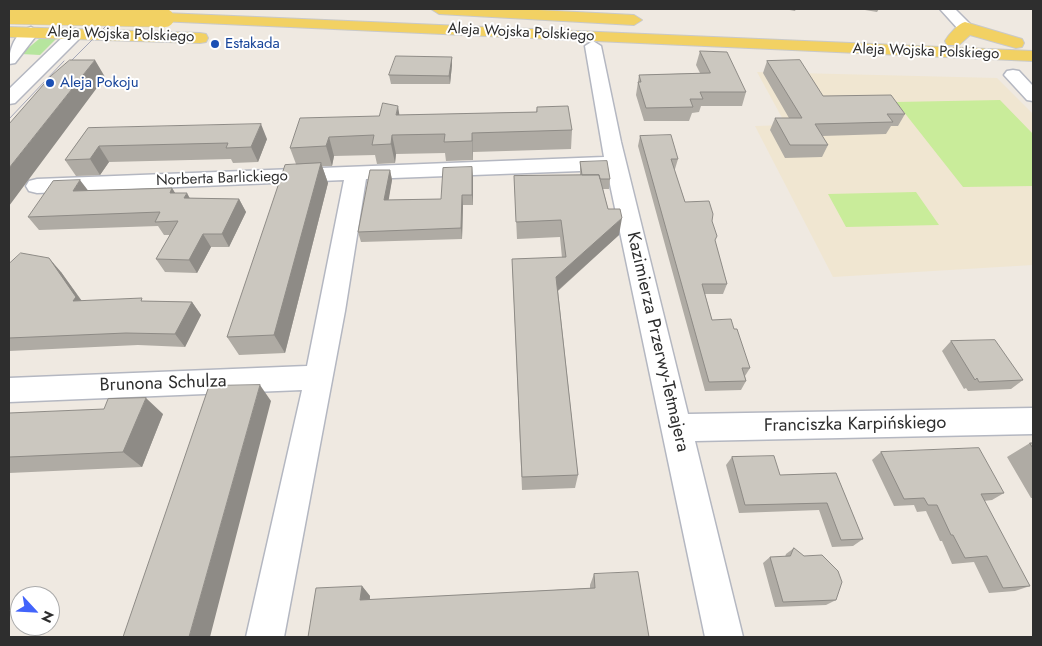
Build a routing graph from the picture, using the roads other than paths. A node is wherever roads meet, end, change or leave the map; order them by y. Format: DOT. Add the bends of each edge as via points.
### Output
graph roads {
  1 [pos="19,9"];
  2 [pos="58,9"];
  3 [pos="76,9"];
  4 [pos="103,9"];
  5 [pos="198,9"];
  6 [pos="438,9"];
  7 [pos="947,9"];
  8 [pos="162,13"];
  9 [pos="9,16"];
  10 [pos="646,21"];
  11 [pos="663,24"];
  12 [pos="964,27"];
  13 [pos="9,32"];
  14 [pos="31,32"];
  15 [pos="67,34"];
  16 [pos="695,36"];
  17 [pos="154,37"];
  18 [pos="212,38"];
  19 [pos="290,40"];
  20 [pos="1016,43"];
  21 [pos="593,46"];
  22 [pos="955,47"];
  23 [pos="11,52"];
  24 [pos="1032,52"];
  25 [pos="1012,75"];
  26 [pos="1033,96"];
  27 [pos="9,100"];
  28 [pos="616,163"];
  29 [pos="356,174"];
  30 [pos="38,186"];
  31 [pos="318,377"];
  32 [pos="9,390"];
  33 [pos="1033,420"];
  34 [pos="677,428"];
  35 [pos="265,637"];
  36 [pos="724,637"];
  1 -- 9 [label="main road"];
  2 -- 14 [label="main road"];
  3 -- 15 [label="main road" via="65,19"];
  4 -- 15 [label="main road"];
  5 -- 16 [label="main road, Aleja Wojska Polskiego"];
  6 -- 10 [label="main road"];
  7 -- 12 [label="street"];
  8 -- 9 [label="main road, Aleja Wojska Polskiego, bridge"];
  8 -- 16 [label="main road, Aleja Wojska Polskiego"];
  8 -- 17 [label="main road" via="140,28"];
  11 -- 16 [label="main road"];
  12 -- 20 [label="main road"];
  12 -- 22 [label="main road"];
  13 -- 14 [label="main road, Aleja Wojska Polskiego"];
  14 -- 15 [label="main road, Aleja Wojska Polskiego"];
  14 -- 23 [label="street"];
  15 -- 17 [label="main road, Aleja Wojska Polskiego"];
  15 -- 27 [label="street"];
  16 -- 21 [label="main road, Aleja Wojska Polskiego" via="658,48"];
  16 -- 22 [label="main road, Aleja Wojska Polskiego"];
  17 -- 18 [label="main road, Aleja Wojska Polskiego"];
  19 -- 21 [label="main road, Aleja Wojska Polskiego"];
  20 -- 22 [label="main road, Aleja Wojska Polskiego"];
  20 -- 24 [label="main road, Aleja Wojska Polskiego"];
  21 -- 28 [label="street, Kazimierza Przerwy-Tetmajera"];
  22 -- 24 [label="main road, Aleja Wojska Polskiego"];
  22 -- 25 [label="main road"];
  24 -- 25 [label="main road" via="1014,66"];
  25 -- 26 [label="street"];
  28 -- 29 [label="street, Norberta Barlickiego"];
  28 -- 34 [label="street, Kazimierza Przerwy-Tetmajera"];
  29 -- 30 [label="street, Norberta Barlickiego"];
  29 -- 31 [label="street"];
  31 -- 32 [label="street, Brunona Schulza"];
  31 -- 35 [label="street"];
  33 -- 34 [label="street, Franciszka Karpińskiego"];
  34 -- 36 [label="street, Kazimierza Przerwy-Tetmajera"];
}
